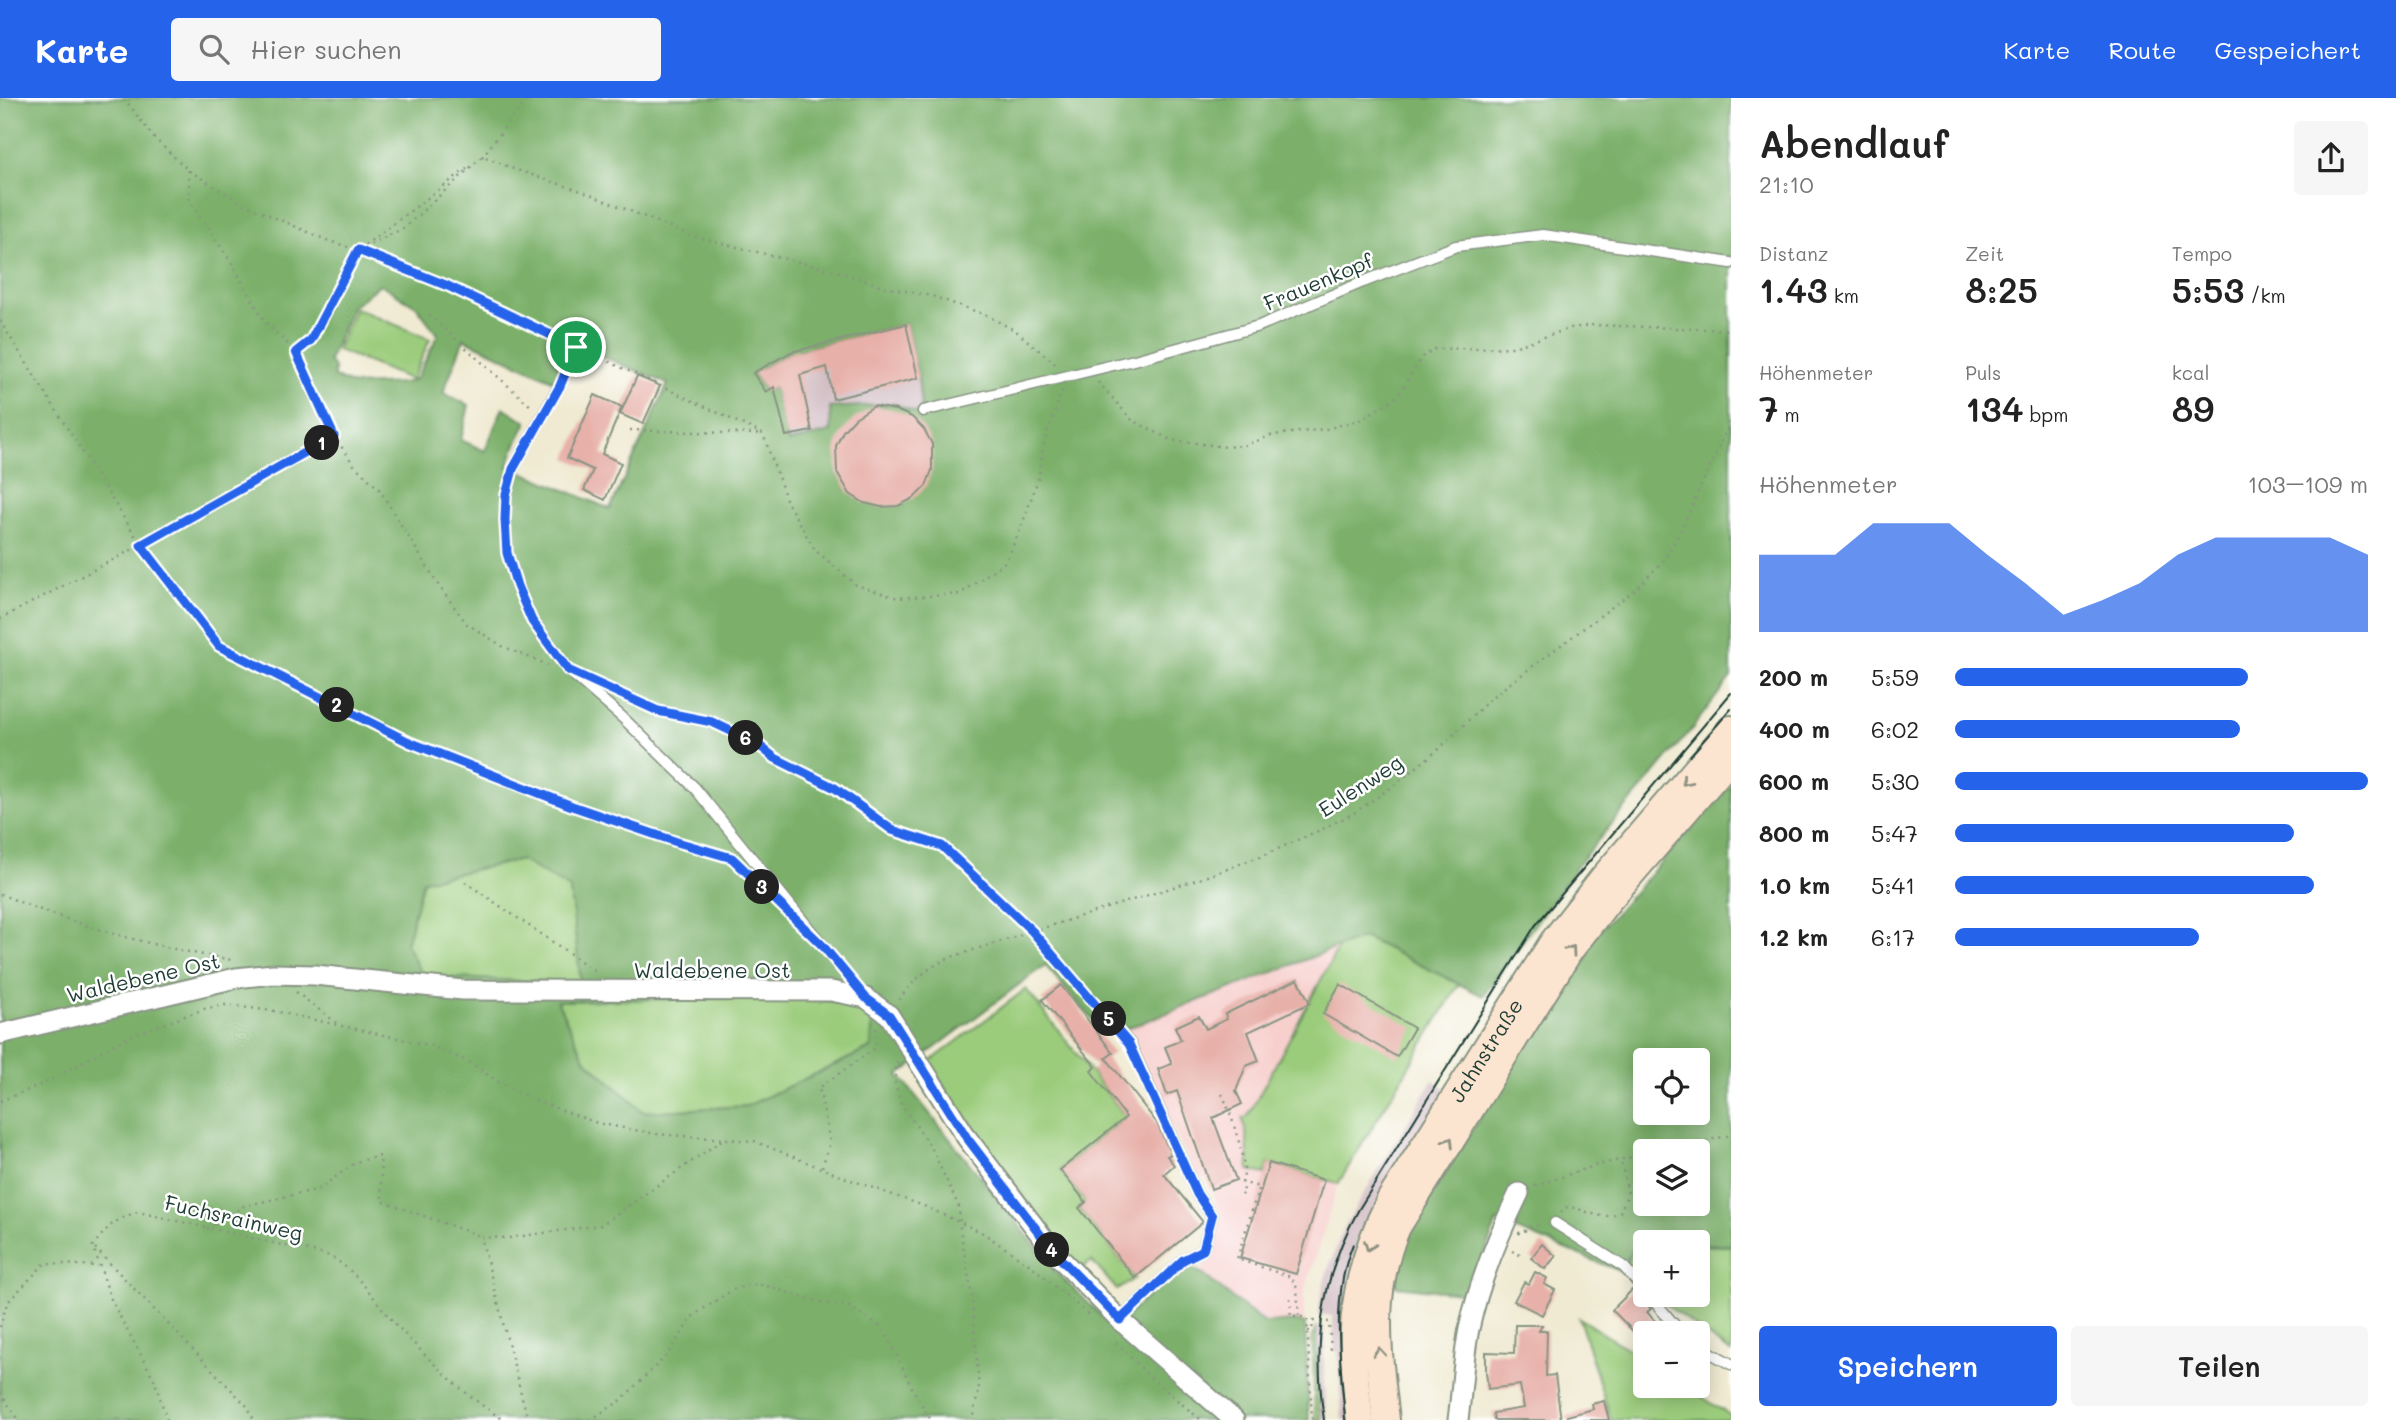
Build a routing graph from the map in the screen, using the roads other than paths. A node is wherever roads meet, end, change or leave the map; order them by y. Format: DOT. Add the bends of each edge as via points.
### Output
graph roads {
  1 [pos="1731,263"];
  2 [pos="560,386"];
  3 [pos="923,411"];
  4 [pos="1731,729"];
  5 [pos="1731,758"];
  6 [pos="866,998"];
  7 [pos="1095,1003"];
  8 [pos="0,1034"];
  9 [pos="1519,1193"];
  10 [pos="1555,1223"];
  11 [pos="1633,1277"];
  12 [pos="1659,1307"];
  13 [pos="1671,1321"];
  14 [pos="1114,1327"];
  15 [pos="1710,1353"];
  16 [pos="1731,1364"];
  17 [pos="1234,1420"];
  18 [pos="1360,1420"];
  19 [pos="1386,1420"];
  20 [pos="1458,1420"];
  1 -- 3 [label="lane, Frauenkopf" via="1543,235 1456,246 1259,326"];
  2 -- 6 [label="lane" via="513,469 506,495 507,553 532,621 568,670 694,787"];
  4 -- 18 [label="main road, Jahnstraße, one-way" via="1553,942 1390,1200 1365,1259 1355,1305 1353,1359"];
  19 -- 5 [label="main road, Jahnstraße, one-way" via="1378,1294 1397,1227 1570,950"];
  6 -- 8 [label="street, Waldebene Ost" via="831,991 463,990 274,974 236,978"];
  6 -- 14 [label="street, Waldebene Ost" via="889,1015 967,1138"];
  7 -- 14 [label="lane" via="1129,1044 1197,1194 1212,1216 1203,1250 1183,1260"];
  9 -- 20 [label="street" via="1477,1297"];
  10 -- 11 [label="lane"];
  12 -- 13 [label="lane"];
  14 -- 17 [label="street, Waldebene Ost"];
  15 -- 16 [label="lane"];
}
